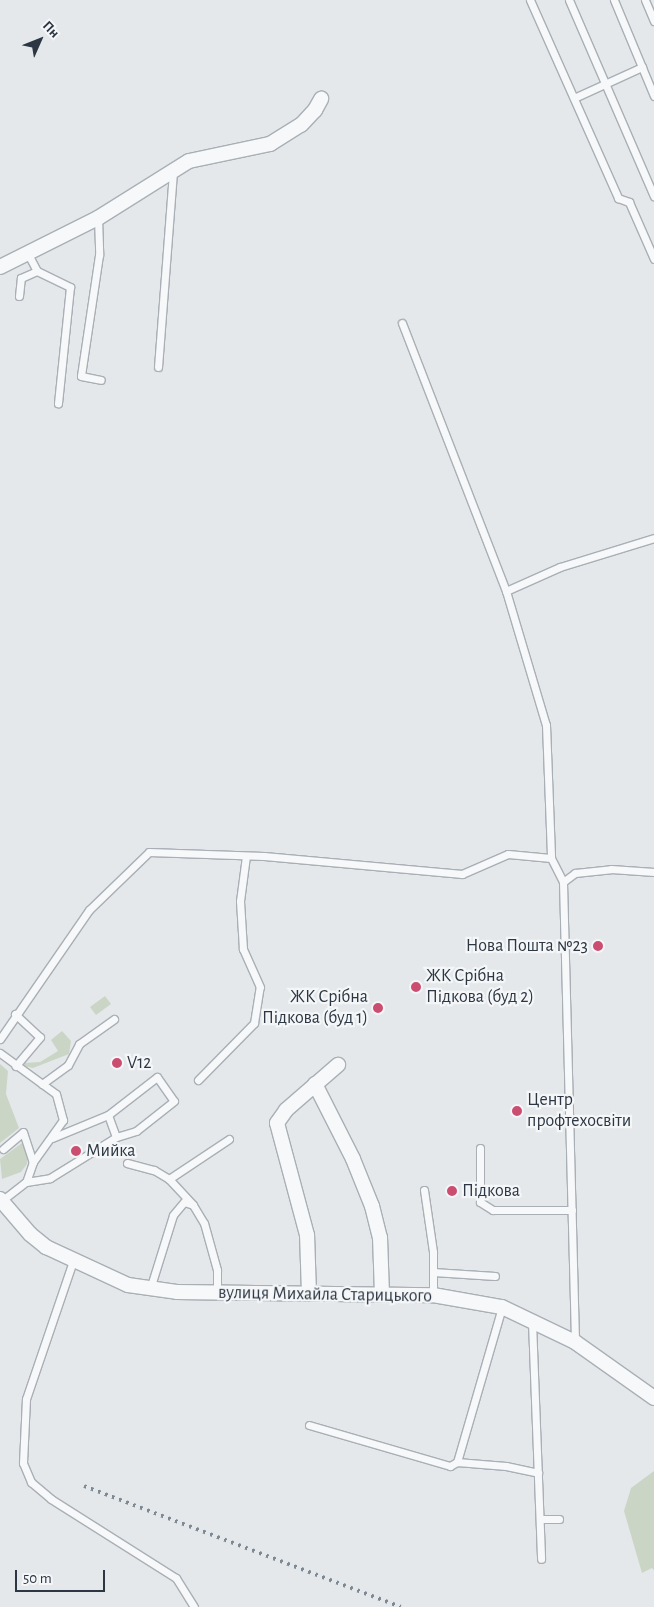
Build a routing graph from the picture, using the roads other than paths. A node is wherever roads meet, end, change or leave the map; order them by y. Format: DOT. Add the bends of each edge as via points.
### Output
graph roads {
  1 [pos="530,0"];
  2 [pos="570,0"];
  3 [pos="614,0"];
  4 [pos="645,0"];
  5 [pos="654,21"];
  6 [pos="642,67"];
  7 [pos="606,84"];
  8 [pos="654,96"];
  9 [pos="574,98"];
  10 [pos="321,99"];
  11 [pos="173,170"];
  12 [pos="654,196"];
  13 [pos="98,218"];
  14 [pos="28,254"];
  15 [pos="654,258"];
  16 [pos="0,267"];
  17 [pos="38,271"];
  18 [pos="19,296"];
  19 [pos="402,323"];
  20 [pos="158,367"];
  21 [pos="101,380"];
  22 [pos="58,403"];
  23 [pos="654,538"];
  24 [pos="506,591"];
  25 [pos="246,856"];
  26 [pos="551,858"];
  27 [pos="654,872"];
  28 [pos="563,882"];
  29 [pos="15,1014"];
  30 [pos="114,1019"];
  31 [pos="0,1039"];
  32 [pos="0,1053"];
  33 [pos="338,1065"];
  34 [pos="16,1066"];
  35 [pos="198,1080"];
  36 [pos="42,1084"];
  37 [pos="315,1084"];
  38 [pos="108,1115"];
  39 [pos="116,1137"];
  40 [pos="51,1138"];
  41 [pos="228,1139"];
  42 [pos="480,1148"];
  43 [pos="3,1149"];
  44 [pos="32,1162"];
  45 [pos="127,1163"];
  46 [pos="169,1179"];
  47 [pos="26,1182"];
  48 [pos="424,1190"];
  49 [pos="0,1200"];
  50 [pos="193,1205"];
  51 [pos="572,1210"];
  52 [pos="73,1261"];
  53 [pos="433,1272"];
  54 [pos="495,1276"];
  55 [pos="150,1290"];
  56 [pos="217,1293"];
  57 [pos="382,1293"];
  58 [pos="309,1294"];
  59 [pos="433,1295"];
  60 [pos="502,1306"];
  61 [pos="532,1319"];
  62 [pos="576,1342"];
  63 [pos="654,1398"];
  64 [pos="309,1425"];
  65 [pos="457,1462"];
  66 [pos="538,1473"];
  67 [pos="540,1519"];
  68 [pos="559,1519"];
  69 [pos="541,1559"];
  70 [pos="194,1607"];
  1 -- 9 [label="lane"];
  2 -- 7 [label="lane"];
  3 -- 6 [label="lane"];
  4 -- 5 [label="lane"];
  6 -- 7 [label="lane"];
  6 -- 8 [label="lane"];
  7 -- 9 [label="lane"];
  7 -- 12 [label="lane"];
  9 -- 15 [label="lane" via="618,198 629,202"];
  10 -- 11 [label="street" via="302,125 270,144 189,161"];
  11 -- 13 [label="street"];
  11 -- 20 [label="lane"];
  13 -- 14 [label="street"];
  13 -- 21 [label="lane" via="99,254 81,376"];
  14 -- 16 [label="street"];
  14 -- 17 [label="lane"];
  17 -- 18 [label="lane" via="21,278"];
  17 -- 22 [label="lane" via="70,287"];
  19 -- 24 [label="lane"];
  23 -- 24 [label="lane" via="576,561"];
  24 -- 26 [label="lane" via="546,725"];
  25 -- 26 [label="lane" via="462,874 508,854"];
  25 -- 29 [label="lane" via="149,852 88,910"];
  25 -- 35 [label="lane" via="240,901 243,949 260,987 254,1023"];
  26 -- 28 [label="lane"];
  27 -- 28 [label="lane" via="611,869 575,874"];
  28 -- 51 [label="lane"];
  29 -- 31 [label="lane"];
  29 -- 34 [label="lane" via="40,1037"];
  30 -- 36 [label="lane" via="79,1044 68,1065"];
  32 -- 34 [label="lane"];
  33 -- 37 [label="street"];
  34 -- 36 [label="lane"];
  36 -- 40 [label="lane" via="56,1094 63,1120"];
  37 -- 57 [label="street" via="372,1206 380,1237"];
  37 -- 58 [label="street" via="286,1110 277,1123 307,1235"];
  38 -- 39 [label="lane"];
  38 -- 39 [label="lane" via="157,1077 174,1101 136,1131"];
  38 -- 40 [label="lane"];
  39 -- 47 [label="lane" via="50,1178"];
  40 -- 44 [label="lane"];
  41 -- 46 [label="lane"];
  42 -- 51 [label="lane" via="480,1202 493,1210"];
  43 -- 44 [label="lane" via="23,1132"];
  44 -- 47 [label="lane"];
  45 -- 46 [label="lane" via="154,1170"];
  46 -- 50 [label="lane"];
  47 -- 49 [label="lane"];
  48 -- 53 [label="lane"];
  49 -- 52 [label="street, вулиця Михайла Старицького" via="30,1234 46,1247"];
  50 -- 55 [label="lane" via="184,1202 173,1215"];
  50 -- 56 [label="lane" via="204,1223 212,1248 217,1270"];
  51 -- 62 [label="lane"];
  52 -- 55 [label="street, вулиця Михайла Старицького" via="128,1285"];
  52 -- 70 [label="lane" via="26,1399 23,1463 31,1482 51,1499 176,1578"];
  53 -- 54 [label="lane"];
  53 -- 59 [label="lane"];
  55 -- 56 [label="street, вулиця Михайла Старицького"];
  56 -- 58 [label="street, вулиця Михайла Старицького"];
  57 -- 58 [label="street, вулиця Михайла Старицького"];
  57 -- 59 [label="street, вулиця Михайла Старицького"];
  59 -- 60 [label="street, вулиця Михайла Старицького"];
  60 -- 61 [label="street, вулиця Михайла Старицького"];
  60 -- 65 [label="lane"];
  61 -- 62 [label="street, вулиця Михайла Старицького"];
  61 -- 66 [label="lane"];
  62 -- 63 [label="street, вулиця Михайла Старицького"];
  64 -- 65 [label="lane" via="450,1466"];
  65 -- 66 [label="lane"];
  66 -- 67 [label="lane"];
  67 -- 68 [label="lane"];
  67 -- 69 [label="lane"];
}
